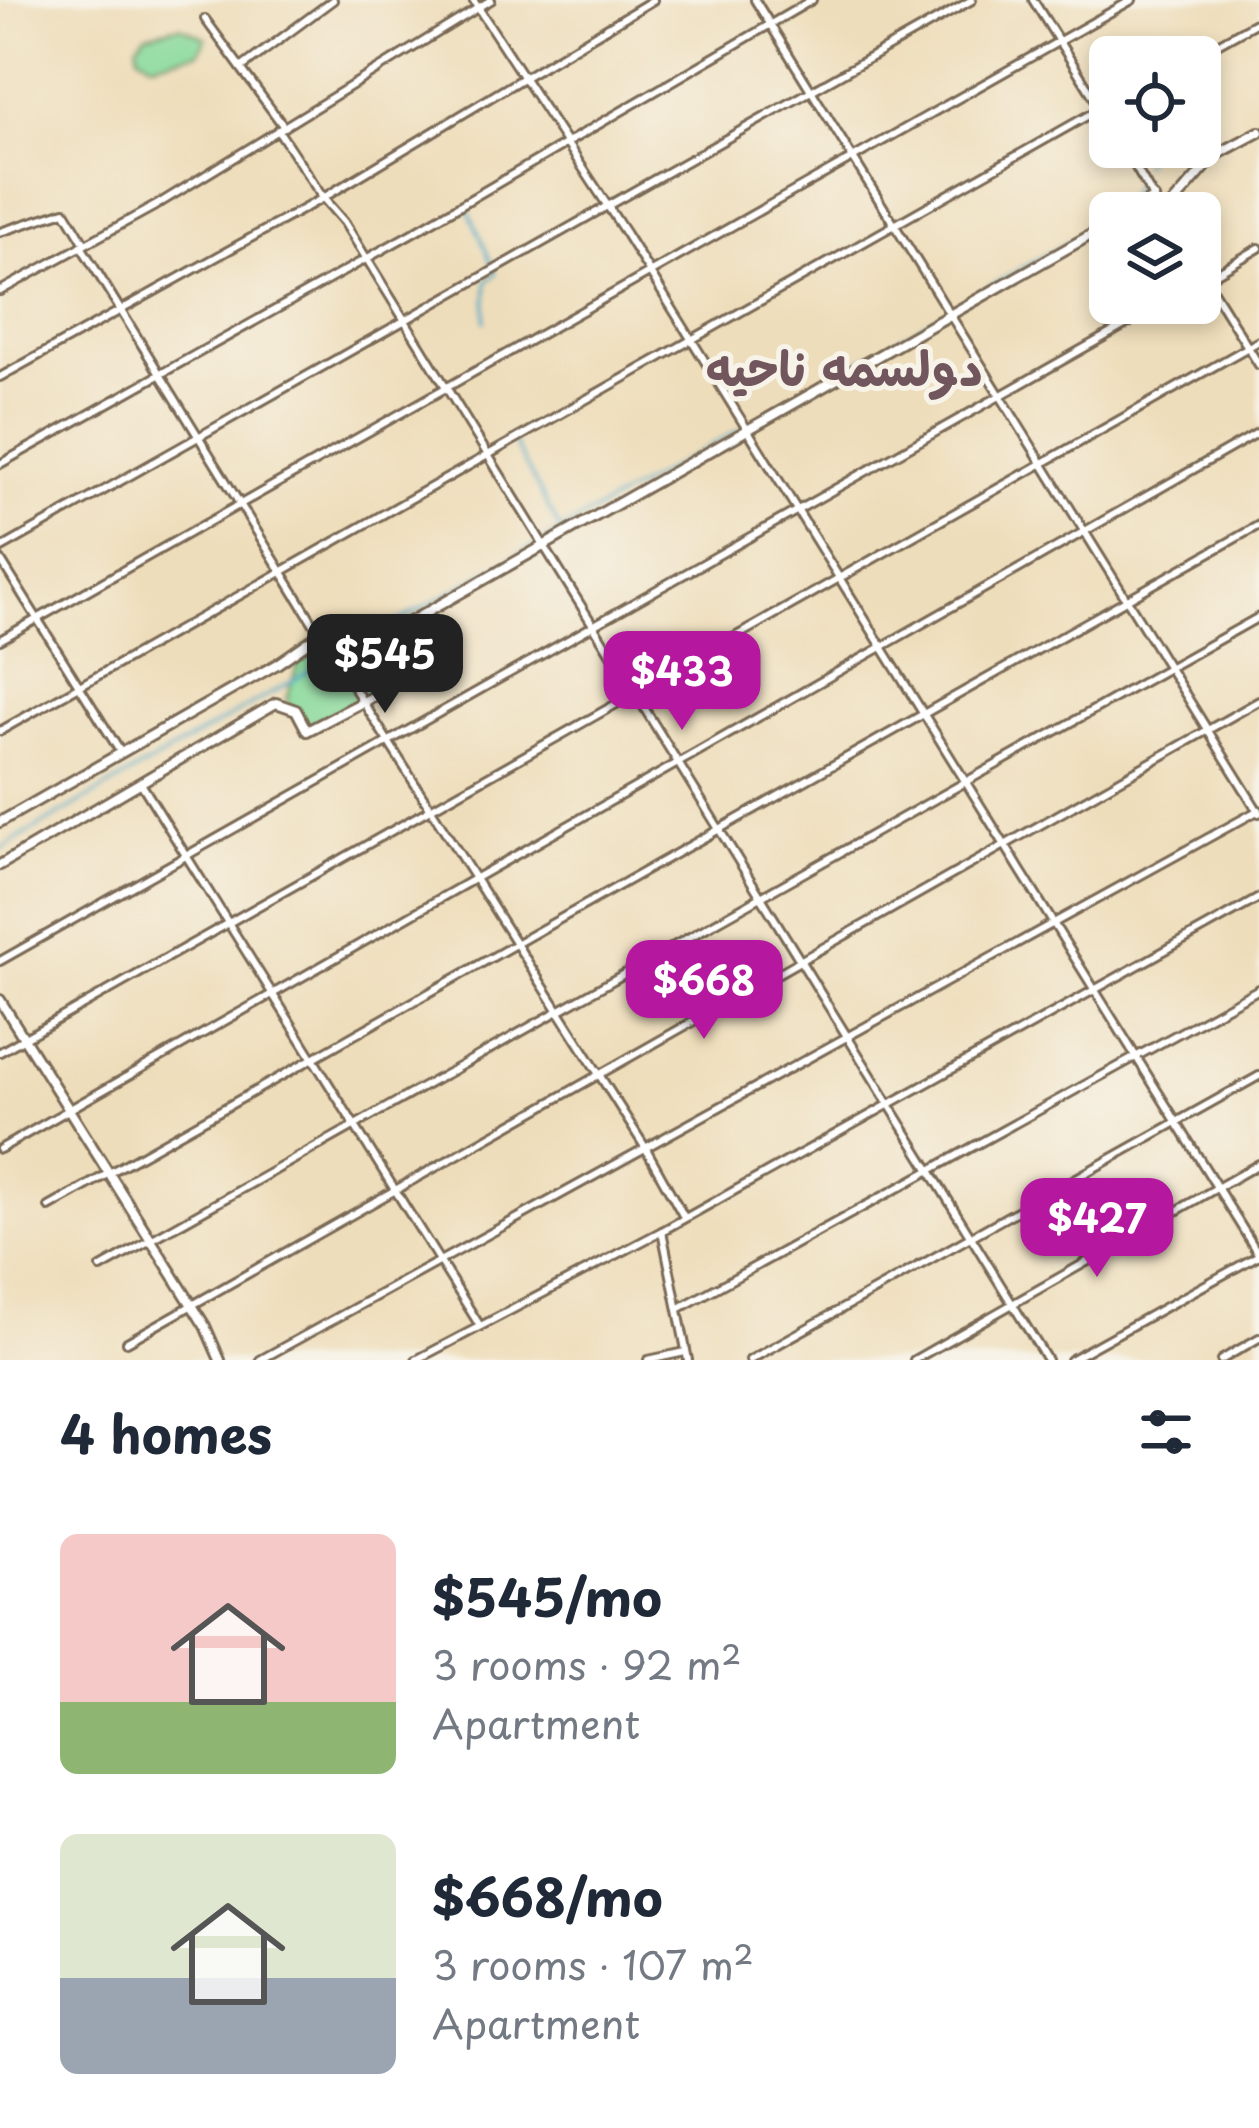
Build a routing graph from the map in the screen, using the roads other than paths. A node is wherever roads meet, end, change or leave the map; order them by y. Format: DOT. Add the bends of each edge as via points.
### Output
graph roads {
  1 [pos="333,0"];
  2 [pos="490,0"];
  3 [pos="652,0"];
  4 [pos="755,0"];
  5 [pos="812,0"];
  6 [pos="972,0"];
  7 [pos="1033,0"];
  8 [pos="1132,0"];
  9 [pos="476,4"];
  10 [pos="205,19"];
  11 [pos="1259,21"];
  12 [pos="769,24"];
  13 [pos="1058,41"];
  14 [pos="1221,42"];
  15 [pos="242,68"];
  16 [pos="524,76"];
  17 [pos="1089,90"];
  18 [pos="810,91"];
  19 [pos="1089,114"];
  20 [pos="281,128"];
  21 [pos="1259,132"];
  22 [pos="565,141"];
  23 [pos="854,160"];
  24 [pos="1182,192"];
  25 [pos="323,197"];
  26 [pos="607,205"];
  27 [pos="894,223"];
  28 [pos="0,232"];
  29 [pos="1089,236"];
  30 [pos="83,245"];
  31 [pos="1259,248"];
  32 [pos="366,259"];
  33 [pos="1221,270"];
  34 [pos="648,272"];
  35 [pos="0,291"];
  36 [pos="1221,307"];
  37 [pos="120,310"];
  38 [pos="951,318"];
  39 [pos="403,320"];
  40 [pos="1127,324"];
  41 [pos="690,340"];
  42 [pos="1259,341"];
  43 [pos="1248,347"];
  44 [pos="1259,365"];
  45 [pos="160,374"];
  46 [pos="0,377"];
  47 [pos="445,388"];
  48 [pos="999,396"];
  49 [pos="748,432"];
  50 [pos="1259,432"];
  51 [pos="199,436"];
  52 [pos="487,456"];
  53 [pos="0,464"];
  54 [pos="1041,464"];
  55 [pos="240,503"];
  56 [pos="796,511"];
  57 [pos="1259,525"];
  58 [pos="1084,534"];
  59 [pos="543,547"];
  60 [pos="0,549"];
  61 [pos="0,559"];
  62 [pos="283,571"];
  63 [pos="838,579"];
  64 [pos="1126,600"];
  65 [pos="1259,617"];
  66 [pos="37,619"];
  67 [pos="593,626"];
  68 [pos="320,634"];
  69 [pos="0,640"];
  70 [pos="881,649"];
  71 [pos="1169,668"];
  72 [pos="80,686"];
  73 [pos="634,694"];
  74 [pos="1259,701"];
  75 [pos="364,703"];
  76 [pos="922,715"];
  77 [pos="1207,730"];
  78 [pos="0,731"];
  79 [pos="389,741"];
  80 [pos="121,753"];
  81 [pos="677,765"];
  82 [pos="964,782"];
  83 [pos="142,785"];
  84 [pos="430,809"];
  85 [pos="1258,812"];
  86 [pos="0,822"];
  87 [pos="717,830"];
  88 [pos="1004,846"];
  89 [pos="186,856"];
  90 [pos="0,865"];
  91 [pos="474,880"];
  92 [pos="759,898"];
  93 [pos="1259,898"];
  94 [pos="227,923"];
  95 [pos="1052,924"];
  96 [pos="514,945"];
  97 [pos="0,961"];
  98 [pos="800,963"];
  99 [pos="1259,988"];
  100 [pos="1094,989"];
  101 [pos="272,995"];
  102 [pos="0,1000"];
  103 [pos="556,1012"];
  104 [pos="845,1037"];
  105 [pos="24,1039"];
  106 [pos="0,1052"];
  107 [pos="1136,1056"];
  108 [pos="311,1059"];
  109 [pos="1259,1076"];
  110 [pos="598,1078"];
  111 [pos="887,1104"];
  112 [pos="68,1110"];
  113 [pos="1177,1122"];
  114 [pos="354,1126"];
  115 [pos="644,1147"];
  116 [pos="0,1149"];
  117 [pos="1259,1164"];
  118 [pos="929,1171"];
  119 [pos="108,1174"];
  120 [pos="1218,1187"];
  121 [pos="395,1192"];
  122 [pos="49,1207"];
  123 [pos="684,1217"];
  124 [pos="662,1231"];
  125 [pos="970,1237"];
  126 [pos="149,1241"];
  127 [pos="1259,1255"];
  128 [pos="437,1260"];
  129 [pos="101,1268"];
  130 [pos="1014,1303"];
  131 [pos="193,1308"];
  132 [pos="678,1309"];
  133 [pos="479,1326"];
  134 [pos="1259,1338"];
  135 [pos="127,1342"];
  136 [pos="687,1356"];
  137 [pos="220,1360"];
  138 [pos="260,1360"];
  139 [pos="416,1360"];
  140 [pos="647,1360"];
  141 [pos="750,1360"];
  142 [pos="914,1360"];
  143 [pos="1047,1360"];
  144 [pos="1070,1360"];
  145 [pos="1222,1360"];
  1 -- 15 [label="street"];
  2 -- 9 [label="street"];
  3 -- 16 [label="street"];
  4 -- 12 [label="street"];
  5 -- 12 [label="street"];
  6 -- 18 [label="street"];
  7 -- 13 [label="street"];
  8 -- 13 [label="street"];
  9 -- 16 [label="street"];
  9 -- 20 [label="street"];
  10 -- 15 [label="street"];
  11 -- 14 [label="street"];
  12 -- 18 [label="street"];
  12 -- 22 [label="street"];
  13 -- 17 [label="street"];
  13 -- 23 [label="street"];
  15 -- 20 [label="street"];
  16 -- 22 [label="street"];
  16 -- 25 [label="street"];
  18 -- 23 [label="street"];
  18 -- 26 [label="street"];
  19 -- 27 [label="street"];
  20 -- 25 [label="street"];
  20 -- 30 [label="street"];
  21 -- 24 [label="street" via="1216,155"];
  22 -- 26 [label="street"];
  22 -- 32 [label="street"];
  23 -- 27 [label="street"];
  23 -- 34 [label="street"];
  25 -- 32 [label="street"];
  25 -- 37 [label="street"];
  26 -- 34 [label="street"];
  26 -- 39 [label="street"];
  27 -- 38 [label="street"];
  27 -- 41 [label="street"];
  28 -- 30 [label="street" via="65,211"];
  29 -- 38 [label="street"];
  30 -- 35 [label="street"];
  30 -- 37 [label="street"];
  31 -- 33 [label="street"];
  32 -- 39 [label="street"];
  32 -- 45 [label="street"];
  34 -- 41 [label="street"];
  34 -- 47 [label="street"];
  36 -- 43 [label="street"];
  37 -- 45 [label="street"];
  37 -- 46 [label="street"];
  38 -- 48 [label="street"];
  38 -- 49 [label="street"];
  39 -- 47 [label="street"];
  39 -- 51 [label="street"];
  40 -- 48 [label="street"];
  41 -- 49 [label="street"];
  41 -- 52 [label="street"];
  42 -- 43 [label="street"];
  43 -- 44 [label="street"];
  43 -- 54 [label="street"];
  45 -- 51 [label="street"];
  45 -- 53 [label="street"];
  47 -- 52 [label="street"];
  47 -- 55 [label="street"];
  48 -- 54 [label="street"];
  48 -- 56 [label="street"];
  49 -- 56 [label="street"];
  49 -- 59 [label="street"];
  50 -- 58 [label="street"];
  51 -- 55 [label="street"];
  51 -- 60 [label="street"];
  52 -- 59 [label="street"];
  52 -- 62 [label="street"];
  54 -- 58 [label="street"];
  54 -- 63 [label="street"];
  55 -- 62 [label="street"];
  55 -- 66 [label="street"];
  56 -- 63 [label="street"];
  56 -- 67 [label="street"];
  57 -- 64 [label="street"];
  58 -- 64 [label="street"];
  58 -- 70 [label="street"];
  59 -- 67 [label="street"];
  59 -- 75 [label="street" via="375,645 380,693"];
  61 -- 66 [label="street"];
  62 -- 68 [label="street"];
  62 -- 72 [label="street"];
  63 -- 70 [label="street"];
  63 -- 73 [label="street"];
  64 -- 71 [label="street"];
  64 -- 76 [label="street"];
  65 -- 71 [label="street"];
  66 -- 69 [label="street"];
  66 -- 72 [label="street"];
  67 -- 73 [label="street"];
  67 -- 79 [label="street"];
  68 -- 75 [label="street"];
  68 -- 80 [label="street"];
  70 -- 76 [label="street"];
  70 -- 81 [label="street"];
  71 -- 77 [label="street"];
  71 -- 82 [label="street"];
  72 -- 78 [label="street"];
  72 -- 80 [label="street"];
  73 -- 81 [label="street"];
  73 -- 84 [label="street"];
  74 -- 77 [label="street"];
  75 -- 79 [label="street"];
  75 -- 83 [label="street" via="307,731 296,710 276,703"];
  76 -- 82 [label="street"];
  76 -- 87 [label="street"];
  77 -- 85 [label="street"];
  77 -- 88 [label="street"];
  79 -- 84 [label="street"];
  79 -- 89 [label="street"];
  80 -- 86 [label="street"];
  81 -- 87 [label="street"];
  81 -- 91 [label="street"];
  82 -- 88 [label="street"];
  82 -- 92 [label="street"];
  83 -- 89 [label="street"];
  83 -- 90 [label="street"];
  84 -- 91 [label="street"];
  84 -- 94 [label="street"];
  85 -- 95 [label="street"];
  87 -- 92 [label="street"];
  87 -- 96 [label="street"];
  88 -- 95 [label="street"];
  88 -- 98 [label="street"];
  89 -- 94 [label="street"];
  89 -- 97 [label="street"];
  91 -- 96 [label="street"];
  91 -- 101 [label="street"];
  92 -- 98 [label="street"];
  92 -- 103 [label="street"];
  93 -- 100 [label="street"];
  94 -- 101 [label="street"];
  94 -- 105 [label="street"];
  95 -- 100 [label="street"];
  95 -- 104 [label="street"];
  96 -- 103 [label="street"];
  96 -- 108 [label="street"];
  98 -- 104 [label="street"];
  98 -- 110 [label="street"];
  99 -- 107 [label="street"];
  100 -- 107 [label="street"];
  100 -- 111 [label="street"];
  101 -- 108 [label="street"];
  101 -- 112 [label="street"];
  102 -- 105 [label="street"];
  103 -- 110 [label="street"];
  103 -- 114 [label="street"];
  104 -- 111 [label="street"];
  104 -- 115 [label="street"];
  105 -- 106 [label="street"];
  105 -- 112 [label="street"];
  107 -- 113 [label="street"];
  107 -- 118 [label="street"];
  108 -- 114 [label="street"];
  108 -- 119 [label="street"];
  109 -- 113 [label="street"];
  110 -- 115 [label="street"];
  110 -- 121 [label="street"];
  111 -- 118 [label="street"];
  111 -- 123 [label="street"];
  112 -- 116 [label="street"];
  112 -- 119 [label="street"];
  113 -- 120 [label="street"];
  113 -- 125 [label="street"];
  114 -- 121 [label="street"];
  114 -- 126 [label="street"];
  115 -- 123 [label="street"];
  115 -- 128 [label="street"];
  117 -- 120 [label="street"];
  118 -- 125 [label="street"];
  118 -- 132 [label="street"];
  119 -- 122 [label="street"];
  119 -- 126 [label="street"];
  120 -- 127 [label="street"];
  120 -- 130 [label="street"];
  121 -- 128 [label="street"];
  121 -- 131 [label="street"];
  123 -- 124 [label="street"];
  124 -- 132 [label="street"];
  124 -- 133 [label="street"];
  125 -- 130 [label="street"];
  125 -- 141 [label="street"];
  126 -- 129 [label="street"];
  126 -- 131 [label="street"];
  127 -- 144 [label="street"];
  128 -- 133 [label="street"];
  128 -- 138 [label="street"];
  130 -- 142 [label="street"];
  130 -- 143 [label="street"];
  131 -- 135 [label="street"];
  131 -- 137 [label="street"];
  132 -- 136 [label="street"];
  133 -- 139 [label="street"];
  134 -- 145 [label="street"];
  136 -- 140 [label="street"];
}
